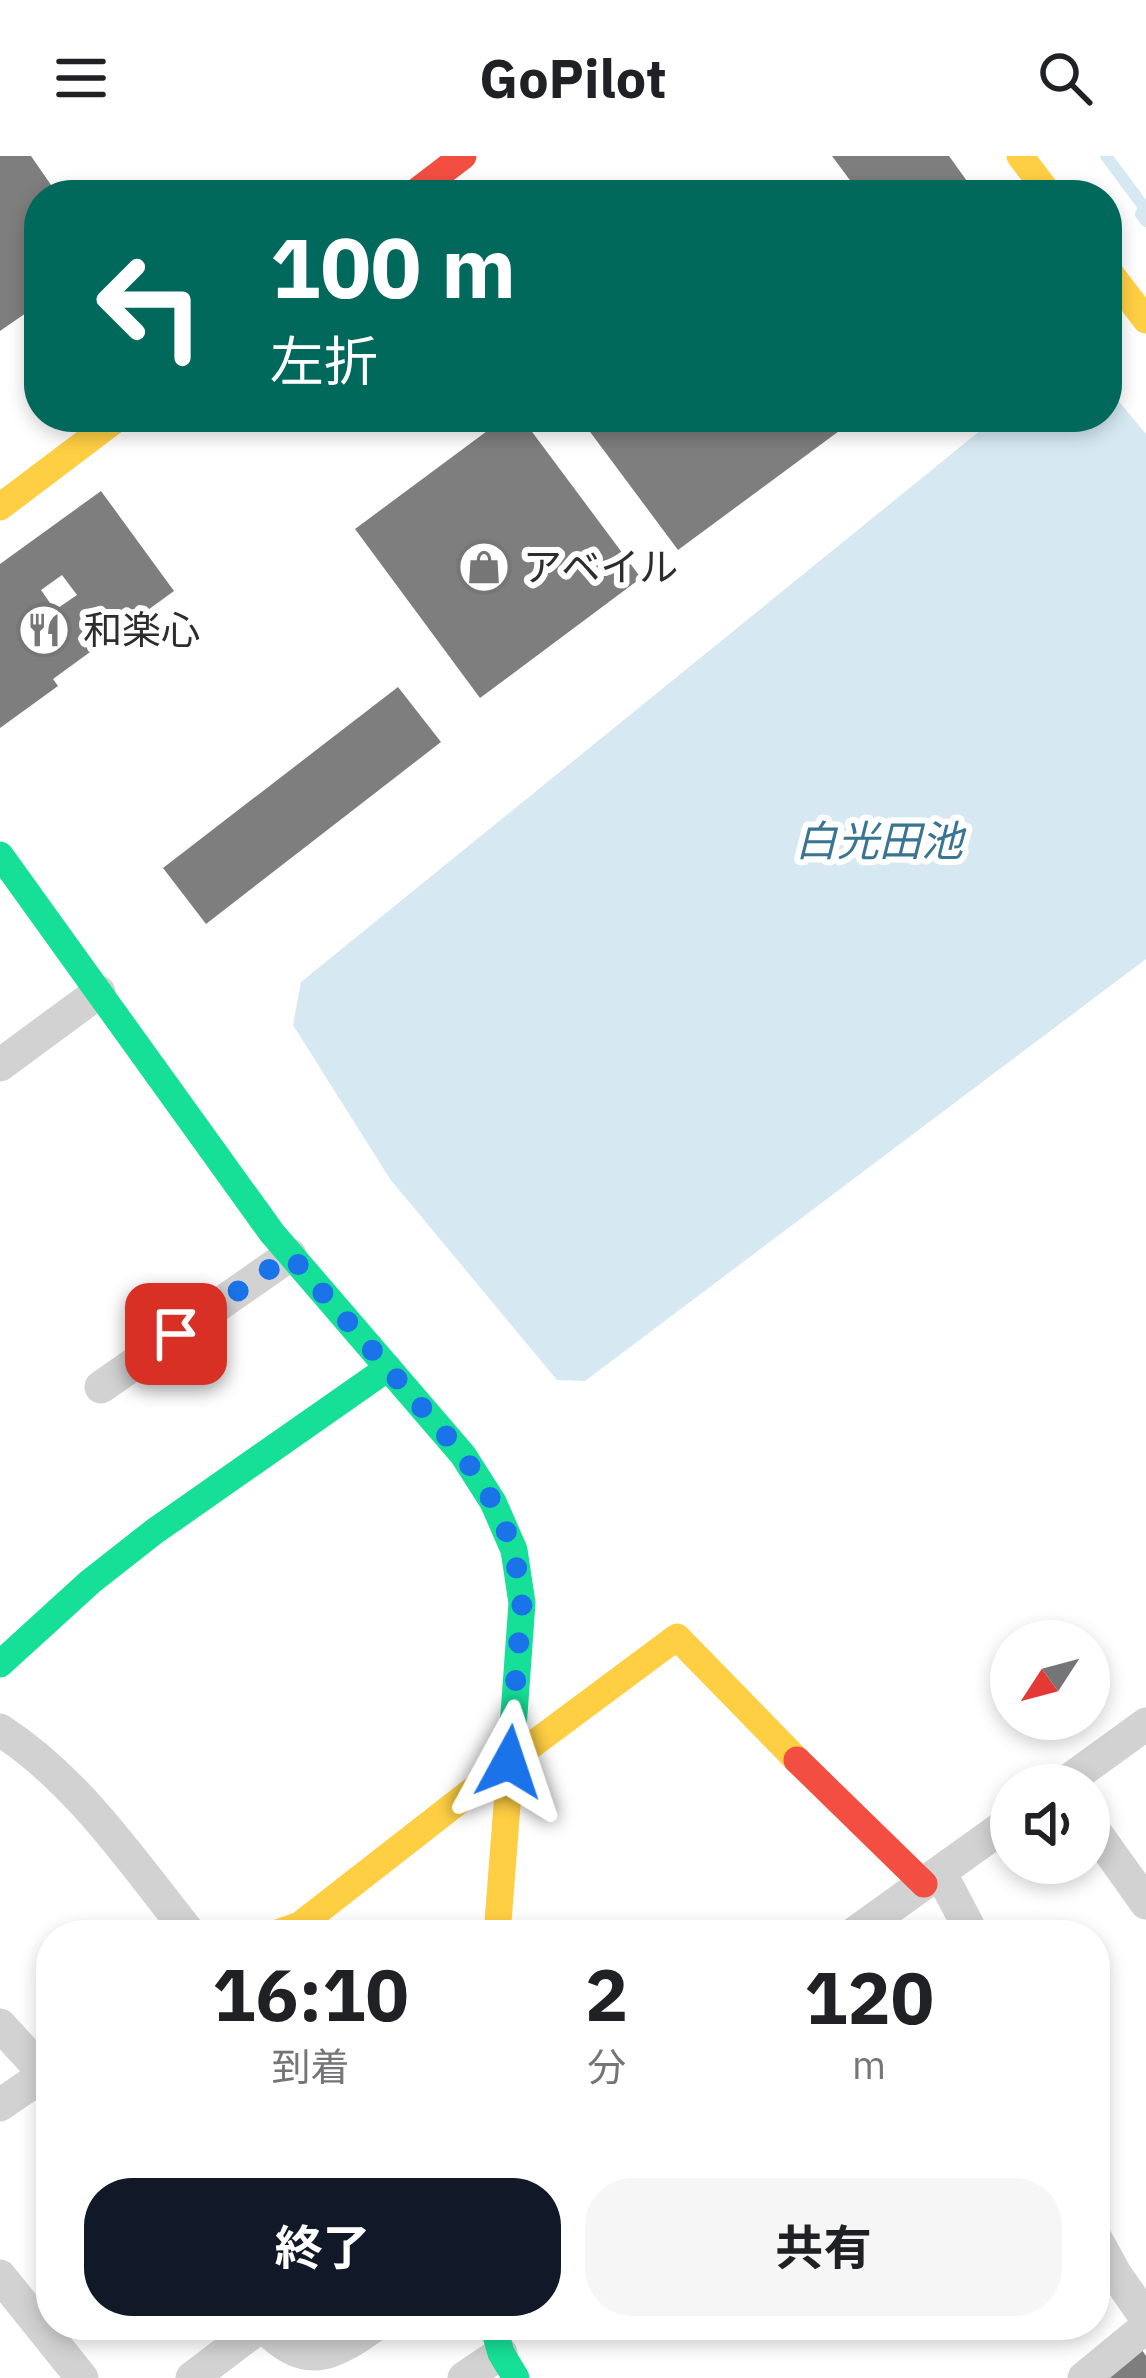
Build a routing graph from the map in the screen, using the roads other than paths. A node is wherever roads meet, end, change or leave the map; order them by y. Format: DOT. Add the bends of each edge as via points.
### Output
graph roads {
  1 [pos="464,156"];
  2 [pos="1019,156"];
  3 [pos="432,180"];
  4 [pos="1038,180"];
  5 [pos="1122,289"];
  6 [pos="1146,320"];
  7 [pos="99,432"];
  8 [pos="0,507"];
  9 [pos="0,854"];
  10 [pos="99,992"];
  11 [pos="0,1065"];
  12 [pos="290,1255"];
  13 [pos="388,1368"];
  14 [pos="100,1387"];
  15 [pos="0,1664"];
  16 [pos="1146,1724"];
  17 [pos="0,1730"];
  18 [pos="509,1762"];
  19 [pos="1091,1764"];
  20 [pos="990,1836"];
  21 [pos="1110,1852"];
  22 [pos="932,1878"];
  23 [pos="1146,1903"];
  24 [pos="179,1920"];
  25 [pos="308,1920"];
  26 [pos="498,1920"];
  27 [pos="873,1920"];
  28 [pos="962,1920"];
  29 [pos="0,2025"];
  30 [pos="36,2060"];
  31 [pos="36,2080"];
  32 [pos="0,2105"];
  33 [pos="1110,2264"];
  34 [pos="0,2276"];
  35 [pos="36,2321"];
  36 [pos="1146,2323"];
  37 [pos="51,2340"];
  38 [pos="243,2340"];
  39 [pos="276,2340"];
  40 [pos="354,2340"];
  41 [pos="504,2352"];
  42 [pos="82,2378"];
  43 [pos="192,2378"];
  44 [pos="464,2378"];
  45 [pos="1084,2378"];
  1 -- 3 [label="main road"];
  2 -- 4 [label="main road"];
  5 -- 6 [label="main road"];
  7 -- 8 [label="main road"];
  9 -- 10 [label="main road"];
  10 -- 11 [label="street"];
  10 -- 12 [label="main road"];
  12 -- 13 [label="main road"];
  12 -- 14 [label="street"];
  13 -- 15 [label="main road" via="155,1531"];
  13 -- 18 [label="main road" via="463,1455 514,1550 522,1604"];
  16 -- 19 [label="street"];
  17 -- 24 [label="street" via="61,1778"];
  18 -- 22 [label="main road" via="677,1637 838,1802"];
  18 -- 25 [label="main road"];
  18 -- 26 [label="main road"];
  20 -- 22 [label="street"];
  21 -- 23 [label="street"];
  22 -- 27 [label="street"];
  22 -- 28 [label="street"];
  29 -- 30 [label="street"];
  31 -- 32 [label="street"];
  33 -- 36 [label="street"];
  34 -- 35 [label="street"];
  36 -- 45 [label="street"];
  37 -- 42 [label="street"];
  38 -- 43 [label="street"];
  39 -- 40 [label="street" via="307,2354 338,2351"];
  41 -- 44 [label="street"];
}
